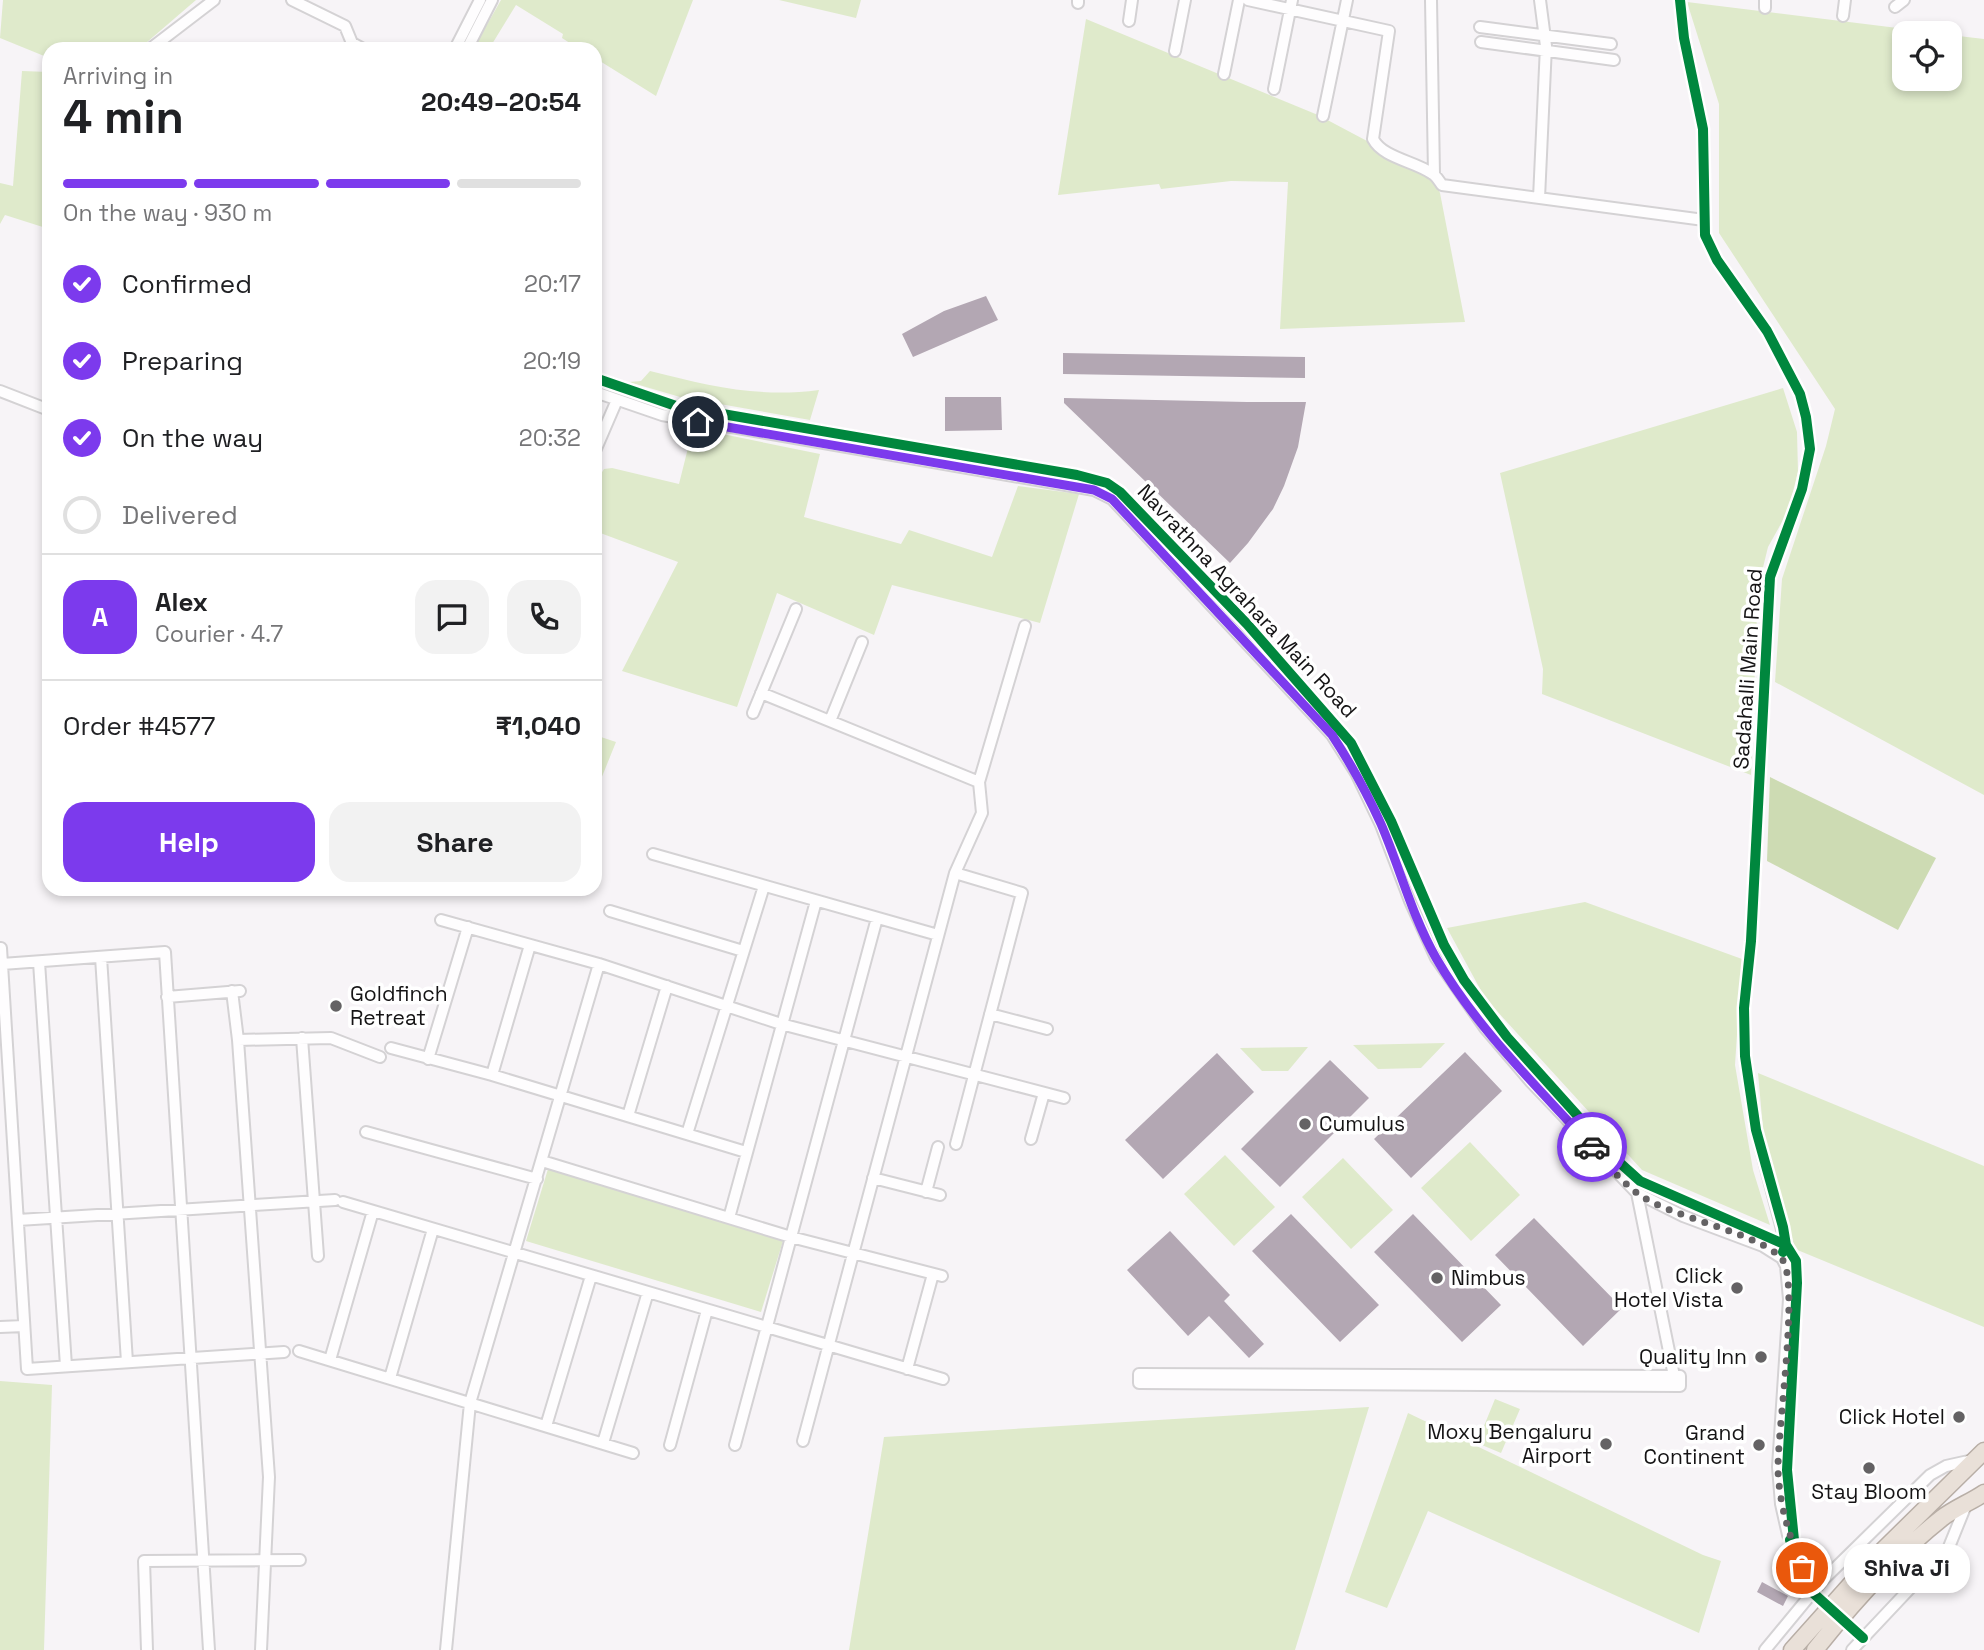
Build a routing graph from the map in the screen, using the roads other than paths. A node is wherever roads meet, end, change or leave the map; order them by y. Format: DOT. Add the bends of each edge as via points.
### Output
graph roads {
  1 [pos="214,0"];
  2 [pos="292,0"];
  3 [pos="480,0"];
  4 [pos="492,0"];
  5 [pos="1132,0"];
  6 [pos="1185,0"];
  7 [pos="1239,0"];
  8 [pos="1248,0"];
  9 [pos="1347,0"];
  10 [pos="1431,0"];
  11 [pos="1540,0"];
  12 [pos="1680,0"];
  13 [pos="1845,0"];
  14 [pos="1291,4"];
  15 [pos="1843,16"];
  16 [pos="1129,20"];
  17 [pos="1343,20"];
  18 [pos="1480,27"];
  19 [pos="1545,35"];
  20 [pos="159,42"];
  21 [pos="352,42"];
  22 [pos="459,42"];
  23 [pos="471,42"];
  24 [pos="1481,42"];
  25 [pos="1611,44"];
  26 [pos="1175,51"];
  27 [pos="1546,51"];
  28 [pos="1614,60"];
  29 [pos="1224,74"];
  30 [pos="1274,89"];
  31 [pos="1323,116"];
  32 [pos="1434,174"];
  33 [pos="1539,198"];
  34 [pos="1704,219"];
  35 [pos="602,380"];
  36 [pos="0,391"];
  37 [pos="602,395"];
  38 [pos="617,400"];
  39 [pos="42,407"];
  40 [pos="602,435"];
  41 [pos="796,609"];
  42 [pos="1025,626"];
  43 [pos="862,642"];
  44 [pos="1268,655"];
  45 [pos="761,693"];
  46 [pos="753,713"];
  47 [pos="830,721"];
  48 [pos="979,782"];
  49 [pos="653,854"];
  50 [pos="955,873"];
  51 [pos="764,886"];
  52 [pos="816,901"];
  53 [pos="610,911"];
  54 [pos="877,918"];
  55 [pos="441,920"];
  56 [pos="468,927"];
  57 [pos="938,935"];
  58 [pos="530,945"];
  59 [pos="1,948"];
  60 [pos="743,951"];
  61 [pos="101,957"];
  62 [pos="39,961"];
  63 [pos="2,964"];
  64 [pos="599,964"];
  65 [pos="667,986"];
  66 [pos="167,997"];
  67 [pos="725,1006"];
  68 [pos="990,1014"];
  69 [pos="781,1024"];
  70 [pos="1047,1029"];
  71 [pos="302,1038"];
  72 [pos="843,1040"];
  73 [pos="238,1041"];
  74 [pos="391,1048"];
  75 [pos="4,1057"];
  76 [pos="380,1057"];
  77 [pos="905,1057"];
  78 [pos="428,1059"];
  79 [pos="492,1075"];
  80 [pos="974,1075"];
  81 [pos="1044,1093"];
  82 [pos="562,1096"];
  83 [pos="1064,1098"];
  84 [pos="628,1116"];
  85 [pos="366,1132"];
  86 [pos="687,1134"];
  87 [pos="1031,1139"];
  88 [pos="956,1144"];
  89 [pos="938,1147"];
  90 [pos="746,1152"];
  91 [pos="1606,1155"];
  92 [pos="542,1160"];
  93 [pos="873,1178"];
  94 [pos="537,1179"];
  95 [pos="926,1192"];
  96 [pos="1637,1194"];
  97 [pos="940,1195"];
  98 [pos="313,1202"];
  99 [pos="250,1207"];
  100 [pos="181,1210"];
  101 [pos="373,1212"];
  102 [pos="118,1214"];
  103 [pos="57,1218"];
  104 [pos="729,1218"];
  105 [pos="18,1220"];
  106 [pos="433,1229"];
  107 [pos="791,1237"];
  108 [pos="1786,1245"];
  109 [pos="515,1253"];
  110 [pos="852,1253"];
  111 [pos="318,1256"];
  112 [pos="1782,1258"];
  113 [pos="591,1276"];
  114 [pos="648,1292"];
  115 [pos="707,1310"];
  116 [pos="24,1326"];
  117 [pos="0,1327"];
  118 [pos="767,1328"];
  119 [pos="1791,1340"];
  120 [pos="827,1345"];
  121 [pos="299,1350"];
  122 [pos="284,1352"];
  123 [pos="260,1354"];
  124 [pos="191,1358"];
  125 [pos="330,1360"];
  126 [pos="127,1362"];
  127 [pos="66,1366"];
  128 [pos="907,1368"];
  129 [pos="390,1378"];
  130 [pos="1139,1378"];
  131 [pos="943,1379"];
  132 [pos="470,1403"];
  133 [pos="546,1426"];
  134 [pos="803,1441"];
  135 [pos="603,1443"];
  136 [pos="670,1445"];
  137 [pos="735,1445"];
  138 [pos="633,1453"];
  139 [pos="1978,1455"];
  140 [pos="1984,1493"];
  141 [pos="1966,1505"];
  142 [pos="263,1560"];
  143 [pos="300,1560"];
  144 [pos="204,1561"];
  145 [pos="1812,1592"];
  146 [pos="1828,1607"];
  147 [pos="1841,1618"];
  148 [pos="1863,1638"];
  149 [pos="147,1650"];
  150 [pos="209,1650"];
  151 [pos="261,1650"];
  152 [pos="446,1650"];
  153 [pos="1765,1650"];
  154 [pos="1792,1650"];
  155 [pos="1815,1650"];
  156 [pos="1852,1650"];
  1 -- 20 [label="street"];
  2 -- 21 [label="street" via="345,26"];
  3 -- 22 [label="street"];
  4 -- 23 [label="street"];
  5 -- 16 [label="street"];
  6 -- 26 [label="street"];
  7 -- 29 [label="street"];
  8 -- 14 [label="street"];
  9 -- 17 [label="street"];
  10 -- 32 [label="street"];
  11 -- 19 [label="street"];
  12 -- 34 [label="street, Sadahalli Main Road" via="1703,129"];
  13 -- 15 [label="street"];
  14 -- 17 [label="street"];
  14 -- 30 [label="street"];
  17 -- 31 [label="street"];
  17 -- 32 [label="street" via="1390,33 1374,141"];
  18 -- 19 [label="street"];
  19 -- 25 [label="street"];
  19 -- 27 [label="street"];
  24 -- 27 [label="street"];
  27 -- 28 [label="street"];
  27 -- 33 [label="street"];
  32 -- 33 [label="street" via="1442,185"];
  33 -- 34 [label="street"];
  34 -- 108 [label="street, Sadahalli Main Road" via="1711,252 1766,331 1800,394 1810,449 1802,489 1770,577 1744,1008 1745,1056 1756,1130"];
  35 -- 44 [label="street, Navrathna Agrahara Main Road" via="676,406 1107,483 1129,501"];
  36 -- 39 [label="street"];
  37 -- 38 [label="street, Navrathna Agrahara Main Road"];
  38 -- 40 [label="street"];
  38 -- 44 [label="street, Navrathna Agrahara Main Road" via="662,415 1094,490 1112,499"];
  41 -- 45 [label="street"];
  42 -- 48 [label="street"];
  43 -- 47 [label="street"];
  44 -- 91 [label="street, Navrathna Agrahara Main Road" via="1356,773 1436,958 1485,1028"];
  45 -- 46 [label="street"];
  45 -- 47 [label="street"];
  47 -- 48 [label="street"];
  48 -- 50 [label="street" via="982,813"];
  49 -- 51 [label="street"];
  50 -- 57 [label="street"];
  50 -- 68 [label="street" via="1022,893"];
  51 -- 52 [label="street"];
  51 -- 60 [label="street"];
  52 -- 54 [label="street"];
  52 -- 69 [label="street"];
  53 -- 60 [label="street"];
  54 -- 57 [label="street"];
  54 -- 72 [label="street"];
  55 -- 56 [label="street"];
  56 -- 58 [label="street"];
  56 -- 78 [label="street"];
  57 -- 77 [label="street"];
  58 -- 64 [label="street"];
  58 -- 79 [label="street"];
  59 -- 63 [label="street"];
  60 -- 67 [label="street"];
  61 -- 62 [label="street"];
  61 -- 66 [label="street" via="165,952"];
  61 -- 102 [label="street"];
  62 -- 63 [label="street"];
  62 -- 103 [label="street"];
  63 -- 75 [label="street"];
  64 -- 65 [label="street"];
  64 -- 82 [label="street"];
  65 -- 67 [label="street"];
  65 -- 84 [label="street"];
  66 -- 73 [label="street" via="236,991"];
  66 -- 100 [label="street"];
  67 -- 69 [label="street"];
  67 -- 86 [label="street"];
  68 -- 70 [label="street"];
  68 -- 80 [label="street"];
  69 -- 72 [label="street"];
  69 -- 90 [label="street"];
  71 -- 73 [label="street"];
  71 -- 76 [label="street" via="331,1038"];
  71 -- 98 [label="street"];
  72 -- 77 [label="street"];
  72 -- 107 [label="street"];
  73 -- 99 [label="street"];
  74 -- 78 [label="street"];
  75 -- 105 [label="street"];
  77 -- 80 [label="street"];
  77 -- 93 [label="street"];
  78 -- 79 [label="street"];
  79 -- 82 [label="street"];
  80 -- 81 [label="street"];
  80 -- 88 [label="street"];
  81 -- 83 [label="street"];
  81 -- 87 [label="street"];
  82 -- 84 [label="street"];
  82 -- 92 [label="street"];
  84 -- 86 [label="street"];
  85 -- 94 [label="street"];
  86 -- 90 [label="street"];
  89 -- 95 [label="street"];
  90 -- 104 [label="street"];
  91 -- 96 [label="street, Navrathna Agrahara Main Road"];
  91 -- 108 [label="street, Navrathna Agrahara Main Road" via="1640,1181"];
  92 -- 94 [label="street"];
  92 -- 104 [label="street"];
  93 -- 95 [label="street"];
  93 -- 110 [label="street"];
  94 -- 109 [label="street"];
  95 -- 97 [label="street"];
  96 -- 112 [label="street, Navrathna Agrahara Main Road"];
  96 -- 130 [label="street" via="1678,1380"];
  98 -- 99 [label="street"];
  98 -- 101 [label="street" via="339,1201"];
  98 -- 111 [label="street"];
  99 -- 100 [label="street"];
  99 -- 123 [label="street"];
  100 -- 102 [label="street"];
  100 -- 124 [label="street"];
  101 -- 106 [label="street"];
  101 -- 125 [label="street"];
  102 -- 103 [label="street"];
  102 -- 126 [label="street"];
  103 -- 105 [label="street"];
  103 -- 127 [label="street"];
  104 -- 107 [label="street"];
  105 -- 116 [label="street"];
  106 -- 109 [label="street"];
  106 -- 129 [label="street"];
  107 -- 110 [label="street"];
  107 -- 118 [label="street"];
  108 -- 112 [label="street, Sadahalli Main Road"];
  108 -- 119 [label="street, Sadahalli Main Road" via="1796,1261"];
  109 -- 113 [label="street"];
  109 -- 132 [label="street"];
  110 -- 120 [label="street"];
  110 -- 128 [label="street" via="937,1275"];
  112 -- 119 [label="street, Sadahalli Main Road"];
  113 -- 114 [label="street"];
  113 -- 133 [label="street"];
  114 -- 115 [label="street"];
  114 -- 135 [label="street"];
  115 -- 118 [label="street"];
  115 -- 136 [label="street"];
  116 -- 117 [label="street"];
  116 -- 127 [label="street" via="27,1368"];
  118 -- 120 [label="street"];
  118 -- 137 [label="street"];
  119 -- 145 [label="street, Sadahalli Main Road" via="1787,1470 1795,1550"];
  120 -- 128 [label="street"];
  120 -- 134 [label="street"];
  121 -- 125 [label="street"];
  122 -- 123 [label="street"];
  123 -- 124 [label="street"];
  123 -- 142 [label="street" via="269,1477"];
  124 -- 126 [label="street"];
  124 -- 144 [label="street"];
  125 -- 129 [label="street"];
  126 -- 127 [label="street"];
  128 -- 131 [label="street"];
  129 -- 132 [label="street"];
  132 -- 133 [label="street"];
  132 -- 152 [label="street"];
  133 -- 135 [label="street"];
  135 -- 138 [label="street"];
  139 -- 145 [label="street" via="1930,1475"];
  139 -- 146 [label="highway"];
  140 -- 141 [label="highway"];
  141 -- 147 [label="highway" via="1945,1515 1910,1546"];
  141 -- 148 [label="street" via="1949,1547"];
  142 -- 143 [label="street"];
  142 -- 144 [label="street"];
  142 -- 151 [label="street"];
  144 -- 149 [label="street" via="144,1561"];
  144 -- 150 [label="street"];
  145 -- 146 [label="street"];
  145 -- 153 [label="street"];
  146 -- 147 [label="street"];
  146 -- 154 [label="highway"];
  147 -- 148 [label="street"];
  147 -- 155 [label="highway"];
  148 -- 156 [label="street"];
}
